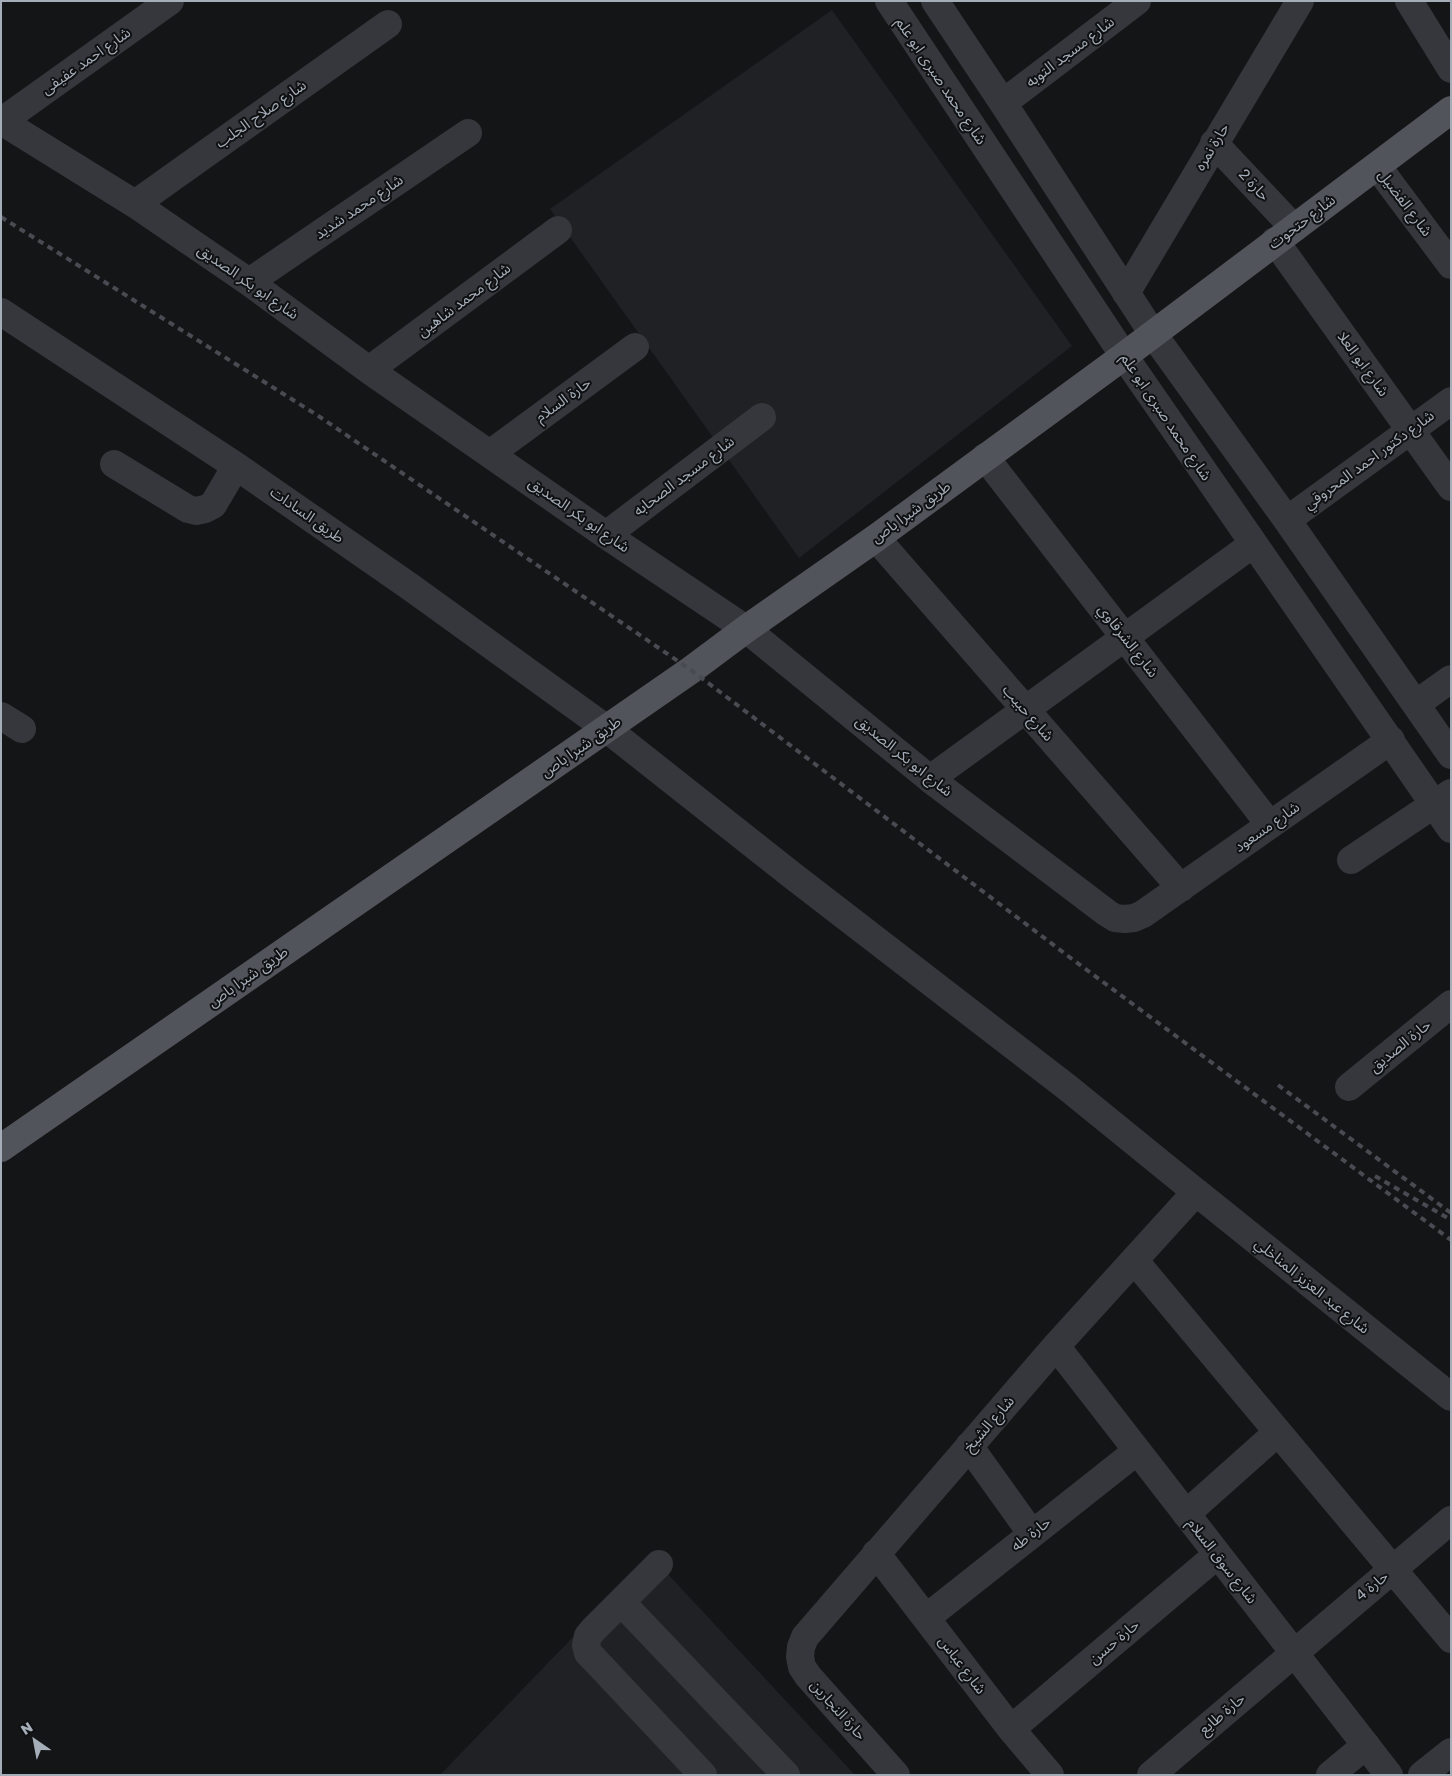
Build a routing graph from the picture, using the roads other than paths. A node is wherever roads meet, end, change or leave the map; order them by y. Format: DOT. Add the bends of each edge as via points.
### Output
graph roads {
  1 [pos="170,1"];
  2 [pos="889,1"];
  3 [pos="934,1"];
  4 [pos="1137,1"];
  5 [pos="1300,1"];
  6 [pos="1409,1"];
  7 [pos="388,24"];
  8 [pos="1451,69"];
  9 [pos="1003,103"];
  10 [pos="1451,110"];
  11 [pos="1,121"];
  12 [pos="468,133"];
  13 [pos="1214,143"];
  14 [pos="1377,166"];
  15 [pos="135,204"];
  16 [pos="558,230"];
  17 [pos="1284,234"];
  18 [pos="1451,265"];
  19 [pos="249,282"];
  20 [pos="1126,293"];
  21 [pos="1,312"];
  22 [pos="1153,334"];
  23 [pos="635,347"];
  24 [pos="1124,356"];
  25 [pos="369,370"];
  26 [pos="1451,401"];
  27 [pos="762,416"];
  28 [pos="1410,430"];
  29 [pos="491,453"];
  30 [pos="985,457"];
  31 [pos="114,464"];
  32 [pos="236,466"];
  33 [pos="1451,487"];
  34 [pos="1287,520"];
  35 [pos="606,535"];
  36 [pos="876,538"];
  37 [pos="1253,544"];
  38 [pos="746,629"];
  39 [pos="1125,637"];
  40 [pos="1451,679"];
  41 [pos="1416,704"];
  42 [pos="1026,710"];
  43 [pos="607,729"];
  44 [pos="1391,740"];
  45 [pos="1451,755"];
  46 [pos="930,779"];
  47 [pos="1442,799"];
  48 [pos="1270,825"];
  49 [pos="1451,829"];
  50 [pos="1352,860"];
  51 [pos="1181,888"];
  52 [pos="1143,914"];
  53 [pos="1451,1004"];
  54 [pos="1348,1087"];
  55 [pos="1,1148"];
  56 [pos="1196,1192"];
  57 [pos="1134,1260"];
  58 [pos="1056,1346"];
  59 [pos="1451,1397"];
  60 [pos="1278,1432"];
  61 [pos="969,1446"];
  62 [pos="1137,1451"];
  63 [pos="1186,1514"];
  64 [pos="1451,1520"];
  65 [pos="1032,1534"];
  66 [pos="876,1553"];
  67 [pos="1217,1554"];
  68 [pos="659,1564"];
  69 [pos="1393,1569"];
  70 [pos="621,1602"];
  71 [pos="926,1618"];
  72 [pos="805,1636"];
  73 [pos="1451,1639"];
  74 [pos="1294,1653"];
  75 [pos="1011,1729"];
  76 [pos="1366,1745"];
  77 [pos="1451,1752"];
  78 [pos="776,1771"];
  79 [pos="703,1775"];
  80 [pos="896,1775"];
  81 [pos="1050,1775"];
  82 [pos="1150,1775"];
  83 [pos="1330,1775"];
  84 [pos="1389,1775"];
  85 [pos="1422,1775"];
  1 -- 11 [label="street, شارع احمد عفيفى"];
  2 -- 24 [label="street, شارع محمد صبرى ابو علم"];
  3 -- 9 [label="street"];
  4 -- 9 [label="street, شارع مسجد التوبه"];
  5 -- 13 [label="street, حارة نمره"];
  6 -- 8 [label="street"];
  7 -- 15 [label="street, شارع صلاح الجلب"];
  9 -- 20 [label="street"];
  10 -- 14 [label="main road, شارع حتحوت"];
  11 -- 15 [label="street, شارع ابو بكر الصديق"];
  12 -- 19 [label="street, شارع محمد شديد"];
  13 -- 17 [label="street, حارة 2"];
  13 -- 20 [label="street, حارة نمره"];
  14 -- 17 [label="main road, شارع حتحوت"];
  14 -- 18 [label="street, شارع الفضيل"];
  15 -- 19 [label="street, شارع ابو بكر الصديق"];
  16 -- 25 [label="street, شارع محمد شاهين"];
  17 -- 22 [label="main road, شارع حتحوت"];
  17 -- 28 [label="street, شارع ابو العلا"];
  19 -- 25 [label="street, شارع ابو بكر الصديق"];
  20 -- 22 [label="street"];
  21 -- 32 [label="street, طريق السادات"];
  22 -- 24 [label="main road, طريق شبرا باص"];
  22 -- 34 [label="street"];
  23 -- 29 [label="street, حارة السلام"];
  24 -- 30 [label="main road, طريق شبرا باص"];
  24 -- 37 [label="street, شارع محمد صبرى ابو علم"];
  25 -- 29 [label="street, شارع ابو بكر الصديق"];
  26 -- 28 [label="street, شارع دكتور احمد المحروقي"];
  27 -- 35 [label="street, شارع مسجد الصحابه"];
  28 -- 33 [label="street, شارع ابو العلا"];
  28 -- 34 [label="street, شارع دكتور احمد المحروقي"];
  29 -- 35 [label="street, شارع ابو بكر الصديق"];
  30 -- 36 [label="main road, طريق شبرا باص"];
  30 -- 39 [label="street, شارع الشرقاوي"];
  31 -- 32 [label="street" via="188,510 196,511 213,505"];
  32 -- 43 [label="street, طريق السادات"];
  34 -- 41 [label="street"];
  35 -- 38 [label="street, شارع ابو بكر الصديق"];
  36 -- 38 [label="main road, طريق شبرا باص"];
  36 -- 42 [label="street, شارع حبيب"];
  37 -- 39 [label="street"];
  37 -- 44 [label="street, شارع محمد صبرى ابو علم"];
  38 -- 43 [label="main road, طريق شبرا باص"];
  38 -- 46 [label="street, شارع ابو بكر الصديق"];
  39 -- 42 [label="street"];
  39 -- 48 [label="street, شارع الشرقاوي"];
  40 -- 41 [label="street"];
  41 -- 45 [label="street"];
  42 -- 46 [label="street"];
  42 -- 51 [label="street, شارع حبيب"];
  43 -- 55 [label="main road, طريق شبرا باص"];
  43 -- 56 [label="street, طريق السادات" via="1068,1088"];
  44 -- 47 [label="street, شارع محمد صبرى ابو علم"];
  44 -- 48 [label="street, شارع مسعود"];
  46 -- 52 [label="street, شارع ابو بكر الصديق" via="1107,913 1125,920"];
  47 -- 49 [label="street, شارع محمد صبرى ابو علم"];
  47 -- 50 [label="street"];
  48 -- 51 [label="street, شارع مسعود"];
  51 -- 52 [label="street, شارع مسعود"];
  53 -- 54 [label="street, حارة الصديق"];
  56 -- 57 [label="street, شارع الشيخ"];
  56 -- 59 [label="street, شارع عبد العزيز المناخلي"];
  57 -- 58 [label="street, شارع الشيخ"];
  57 -- 60 [label="street"];
  58 -- 61 [label="street, شارع الشيخ"];
  58 -- 62 [label="street, شارع سوق السلام"];
  60 -- 63 [label="street"];
  60 -- 69 [label="street"];
  61 -- 65 [label="street"];
  61 -- 66 [label="street, شارع الشيخ"];
  62 -- 63 [label="street, شارع سوق السلام"];
  62 -- 65 [label="street, حارة طه"];
  63 -- 67 [label="street, شارع سوق السلام"];
  64 -- 69 [label="street, حارة 4"];
  65 -- 71 [label="street, حارة طه"];
  66 -- 71 [label="street, شارع عباس"];
  66 -- 72 [label="street, شارع الشيخ"];
  67 -- 74 [label="street, شارع سوق السلام"];
  67 -- 75 [label="street, حارة حسن"];
  68 -- 70 [label="street"];
  69 -- 73 [label="street"];
  69 -- 74 [label="street, حارة 4"];
  70 -- 78 [label="street"];
  70 -- 79 [label="street" via="588,1636 588,1653"];
  71 -- 75 [label="street, شارع عباس"];
  72 -- 80 [label="street, حارة النجارين" via="800,1657 802,1667"];
  74 -- 76 [label="street, شارع سوق السلام"];
  74 -- 82 [label="street, حارة طايع"];
  75 -- 81 [label="street, شارع عباس"];
  76 -- 83 [label="street"];
  76 -- 84 [label="street, شارع سوق السلام"];
  77 -- 85 [label="street"];
}
